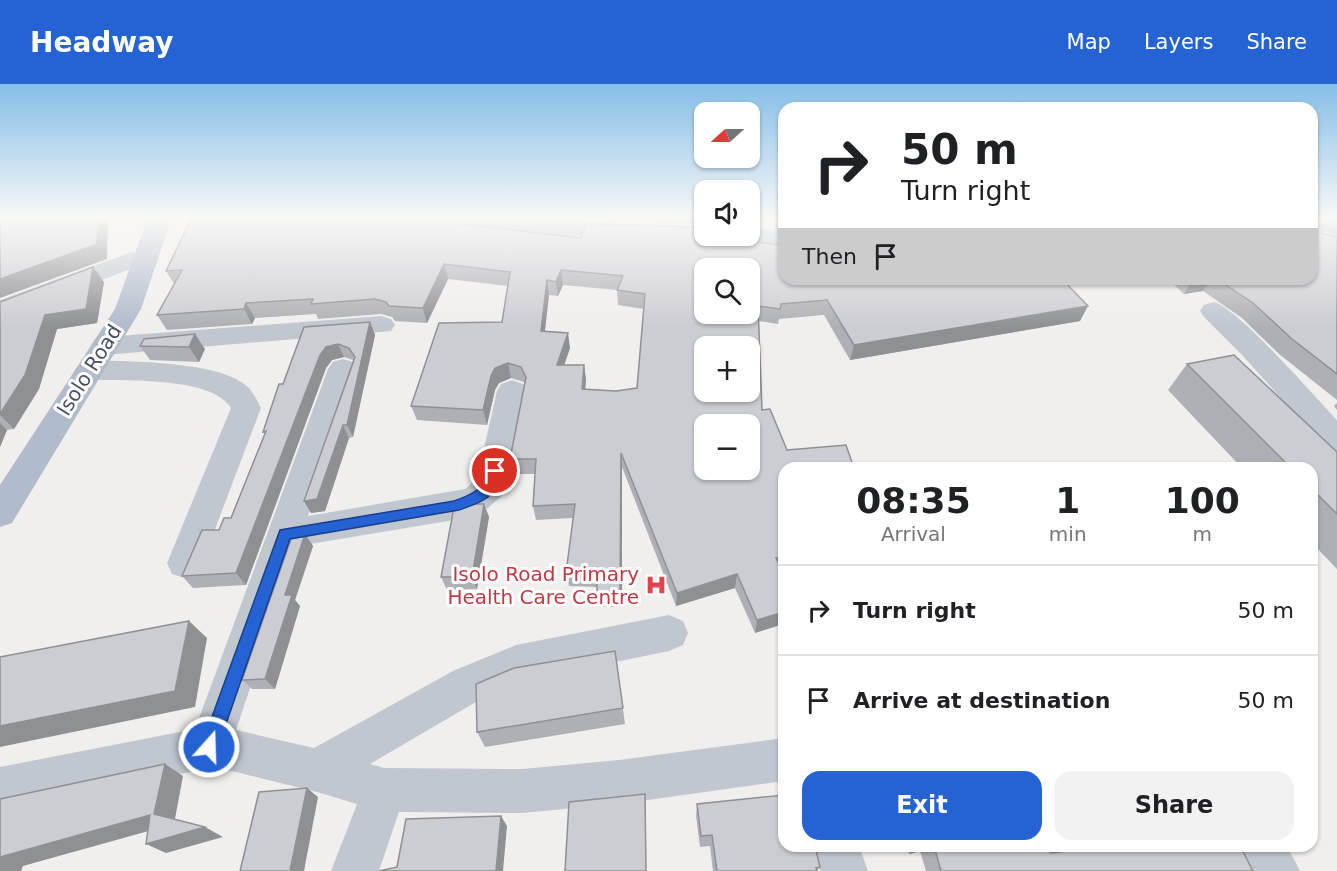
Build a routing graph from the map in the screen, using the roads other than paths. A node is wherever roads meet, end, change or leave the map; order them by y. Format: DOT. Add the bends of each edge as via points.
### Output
graph roads {
  1 [pos="134,254"];
  2 [pos="147,254"];
  3 [pos="132,260"];
  4 [pos="0,310"];
  5 [pos="1214,311"];
  6 [pos="381,325"];
  7 [pos="97,358"];
  8 [pos="343,369"];
  9 [pos="512,391"];
  10 [pos="1337,440"];
  11 [pos="0,476"];
  12 [pos="0,513"];
  13 [pos="285,534"];
  14 [pos="185,563"];
  15 [pos="669,633"];
  16 [pos="209,747"];
  17 [pos="778,761"];
  18 [pos="317,770"];
  19 [pos="0,789"];
  20 [pos="384,790"];
  21 [pos="838,852"];
  22 [pos="1264,852"];
  23 [pos="355,871"];
  24 [pos="844,871"];
  25 [pos="1276,871"];
  1 -- 3 [label="main road, Isolo Road"];
  2 -- 7 [label="main road, Isolo Road" via="128,309"];
  3 -- 4 [label="street"];
  3 -- 11 [label="main road, Isolo Road" via="100,327"];
  5 -- 10 [label="street"];
  6 -- 7 [label="street"];
  7 -- 12 [label="main road, Isolo Road"];
  7 -- 14 [label="street" via="223,386 237,394 246,408"];
  8 -- 13 [label="street"];
  9 -- 13 [label="street" via="492,485 476,499"];
  13 -- 16 [label="street"];
  15 -- 18 [label="street" via="516,664 467,685"];
  16 -- 18 [label="street"];
  16 -- 19 [label="street"];
  17 -- 20 [label="street" via="522,791"];
  18 -- 20 [label="street"];
  20 -- 23 [label="street"];
  21 -- 24 [label="street"];
  22 -- 25 [label="street"];
}
